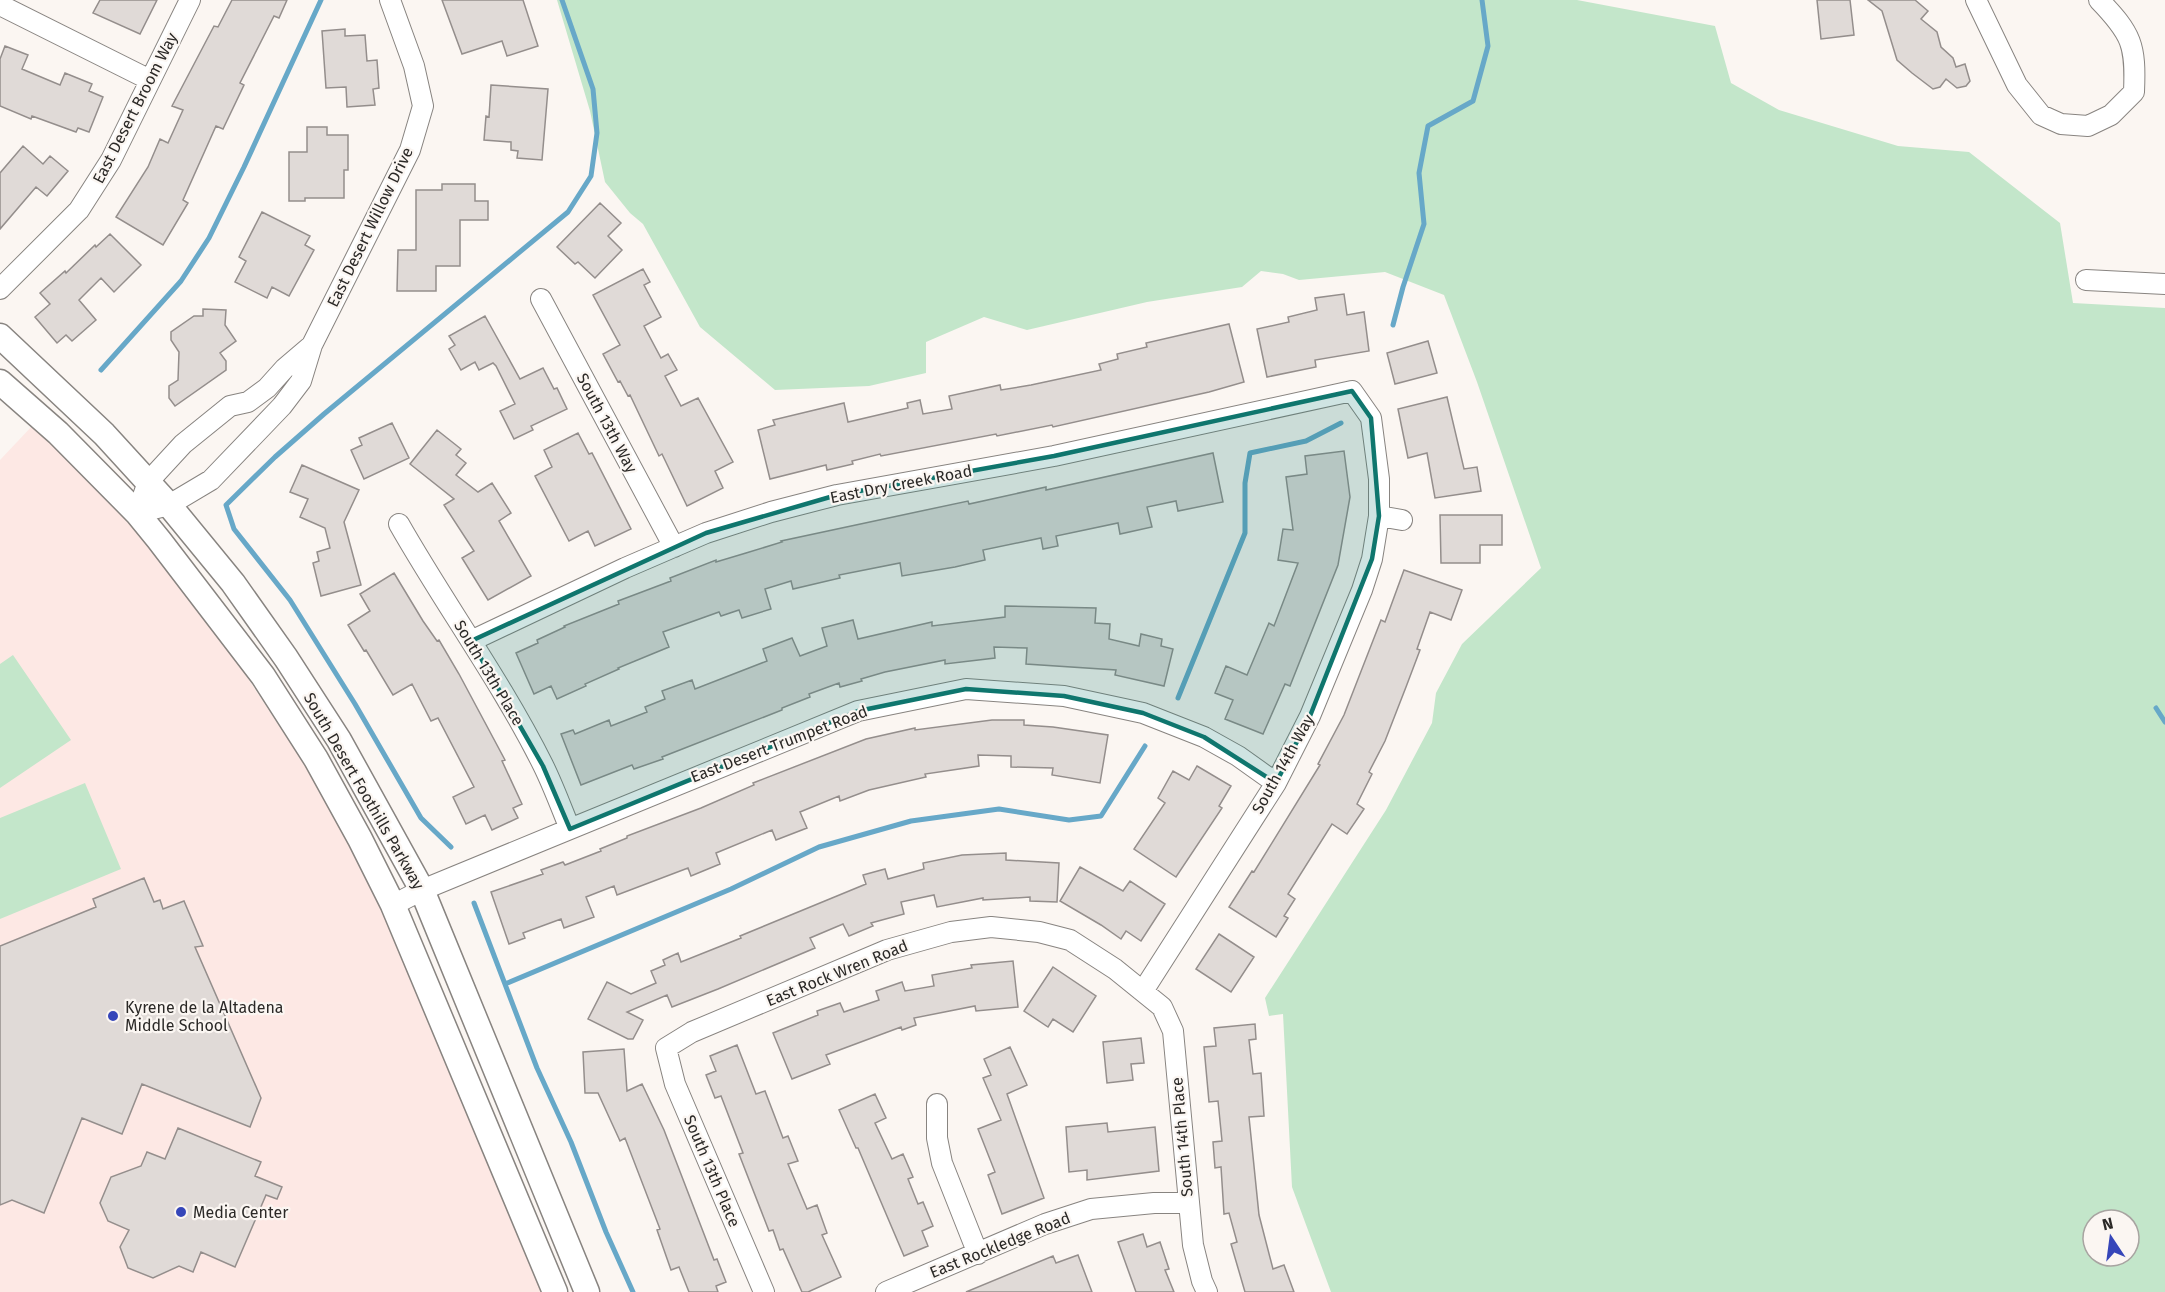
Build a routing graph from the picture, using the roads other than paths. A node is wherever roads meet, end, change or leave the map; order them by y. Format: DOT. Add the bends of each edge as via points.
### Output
graph roads {
  1 [pos="190,0"];
  2 [pos="390,0"];
  3 [pos="1976,0"];
  4 [pos="2099,0"];
  5 [pos="0,5"];
  6 [pos="150,80"];
  7 [pos="2086,280"];
  8 [pos="2165,284"];
  9 [pos="0,290"];
  10 [pos="541,299"];
  11 [pos="0,336"];
  12 [pos="312,345"];
  13 [pos="0,382"];
  14 [pos="1352,391"];
  15 [pos="148,482"];
  16 [pos="169,505"];
  17 [pos="136,513"];
  18 [pos="1379,516"];
  19 [pos="1402,519"];
  20 [pos="399,524"];
  21 [pos="674,547"];
  22 [pos="471,641"];
  23 [pos="1276,783"];
  24 [pos="570,829"];
  25 [pos="422,890"];
  26 [pos="393,905"];
  27 [pos="1143,991"];
  28 [pos="666,1048"];
  29 [pos="937,1104"];
  30 [pos="1188,1203"];
  31 [pos="571,1250"];
  32 [pos="978,1254"];
  33 [pos="542,1262"];
  34 [pos="555,1292"];
  35 [pos="587,1292"];
  36 [pos="764,1292"];
  37 [pos="886,1292"];
  38 [pos="1207,1292"];
  1 -- 6 [label="street, East Desert Broom Way"];
  2 -- 12 [label="street, East Desert Willow Drive" via="431,106"];
  3 -- 4 [label="street" via="2017,85 2041,115 2061,124 2088,126 2111,115 2134,92 2133,44 2120,22"];
  5 -- 6 [label="street"];
  6 -- 9 [label="street, East Desert Broom Way" via="111,160 79,210"];
  7 -- 8 [label="street"];
  10 -- 21 [label="street, South 13th Way"];
  11 -- 15 [label="street, South Desert Foothills Parkway" via="104,434"];
  12 -- 15 [label="street, East Desert Willow Drive" via="267,388 248,402 230,406 183,444"];
  12 -- 16 [label="street, East Desert Willow Drive" via="302,381 282,406 211,480"];
  13 -- 17 [label="street, South Desert Foothills Parkway" via="58,433"];
  14 -- 18 [label="street, South 14th Way" via="1371,418 1379,479"];
  14 -- 21 [label="street, East Dry Creek Road" via="1054,456 837,495 706,533"];
  15 -- 16 [label="street, South Desert Foothills Parkway"];
  15 -- 17 [label="street, East Desert Willow Drive"];
  16 -- 17 [label="street, East Desert Willow Drive"];
  16 -- 25 [label="street, South Desert Foothills Parkway" via="233,583 286,658 339,740"];
  17 -- 26 [label="street, South Desert Foothills Parkway" via="209,603 269,686 316,759"];
  18 -- 19 [label="street"];
  18 -- 23 [label="street, South 14th Way" via="1362,590 1310,716"];
  20 -- 22 [label="street, South 13th Place"];
  21 -- 22 [label="street, East Dry Creek Road"];
  22 -- 24 [label="street, South 13th Place" via="543,766"];
  23 -- 24 [label="street, East Desert Trumpet Road" via="1204,737 1143,712 1064,696 966,689 858,711"];
  23 -- 27 [label="street, South 14th Way"];
  24 -- 25 [label="street, East Desert Trumpet Road"];
  25 -- 26 [label="street, East Desert Trumpet Road"];
  25 -- 31 [label="street, South Desert Foothills Parkway"];
  26 -- 33 [label="street, South Desert Foothills Parkway"];
  27 -- 28 [label="street, East Rock Wren Road" via="1070,940 991,927 951,932 887,950 692,1032"];
  27 -- 30 [label="street, South 14th Place" via="1162,1007 1173,1031"];
  28 -- 36 [label="street, South 13th Place" via="675,1084"];
  29 -- 32 [label="street" via="942,1163"];
  30 -- 32 [label="street, East Rockledge Road" via="1091,1209 1045,1224"];
  30 -- 38 [label="street, South 14th Place" via="1193,1245"];
  31 -- 33 [label="street"];
  31 -- 35 [label="street, South Desert Foothills Parkway"];
  32 -- 37 [label="street, East Rockledge Road"];
  33 -- 34 [label="street, South Desert Foothills Parkway"];
}
